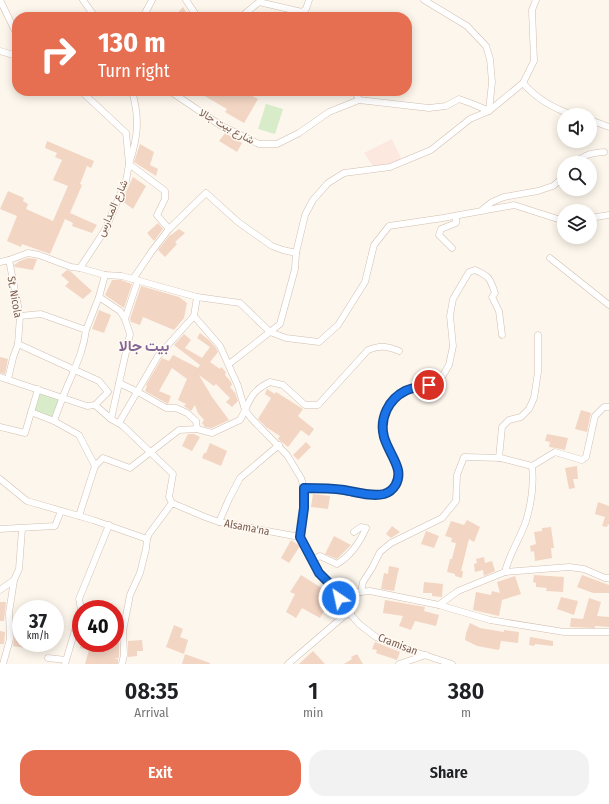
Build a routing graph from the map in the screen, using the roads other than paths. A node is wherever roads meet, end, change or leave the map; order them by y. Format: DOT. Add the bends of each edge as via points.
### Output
graph roads {
  1 [pos="0,0"];
  2 [pos="83,0"];
  3 [pos="152,0"];
  4 [pos="186,0"];
  5 [pos="309,0"];
  6 [pos="424,0"];
  7 [pos="536,0"];
  8 [pos="306,9"];
  9 [pos="91,12"];
  10 [pos="146,12"];
  11 [pos="194,12"];
  12 [pos="247,12"];
  13 [pos="302,12"];
  14 [pos="302,12"];
  15 [pos="306,12"];
  16 [pos="12,25"];
  17 [pos="0,51"];
  18 [pos="12,55"];
  19 [pos="523,83"];
  20 [pos="86,96"];
  21 [pos="133,96"];
  22 [pos="177,96"];
  23 [pos="357,96"];
  24 [pos="359,100"];
  25 [pos="557,108"];
  26 [pos="489,111"];
  27 [pos="597,122"];
  28 [pos="609,126"];
  29 [pos="604,152"];
  30 [pos="585,156"];
  31 [pos="129,164"];
  32 [pos="557,182"];
  33 [pos="482,210"];
  34 [pos="609,215"];
  35 [pos="456,216"];
  36 [pos="597,217"];
  37 [pos="557,220"];
  38 [pos="170,229"];
  39 [pos="452,248"];
  40 [pos="296,253"];
  41 [pos="550,258"];
  42 [pos="9,260"];
  43 [pos="0,262"];
  44 [pos="80,268"];
  45 [pos="105,275"];
  46 [pos="135,280"];
  47 [pos="99,297"];
  48 [pos="197,297"];
  49 [pos="609,305"];
  50 [pos="20,316"];
  51 [pos="194,316"];
  52 [pos="125,320"];
  53 [pos="86,330"];
  54 [pos="270,332"];
  55 [pos="502,335"];
  56 [pos="538,335"];
  57 [pos="18,344"];
  58 [pos="399,351"];
  59 [pos="228,364"];
  60 [pos="74,370"];
  61 [pos="0,377"];
  62 [pos="8,379"];
  63 [pos="119,383"];
  64 [pos="38,389"];
  65 [pos="138,392"];
  66 [pos="62,398"];
  67 [pos="95,406"];
  68 [pos="609,407"];
  69 [pos="245,410"];
  70 [pos="31,412"];
  71 [pos="111,419"];
  72 [pos="54,421"];
  73 [pos="119,423"];
  74 [pos="0,427"];
  75 [pos="197,429"];
  76 [pos="279,445"];
  77 [pos="150,453"];
  78 [pos="499,458"];
  79 [pos="95,466"];
  80 [pos="532,466"];
  81 [pos="0,479"];
  82 [pos="304,488"];
  83 [pos="172,503"];
  84 [pos="61,511"];
  85 [pos="79,516"];
  86 [pos="219,522"];
  87 [pos="109,526"];
  88 [pos="22,528"];
  89 [pos="0,529"];
  90 [pos="354,532"];
  91 [pos="300,537"];
  92 [pos="147,539"];
  93 [pos="312,560"];
  94 [pos="505,572"];
  95 [pos="609,578"];
  96 [pos="14,580"];
  97 [pos="0,590"];
  98 [pos="360,592"];
  99 [pos="339,593"];
  100 [pos="349,596"];
  101 [pos="79,600"];
  102 [pos="342,601"];
  103 [pos="439,605"];
  104 [pos="350,610"];
  105 [pos="609,632"];
  106 [pos="72,641"];
  107 [pos="426,655"];
  108 [pos="48,658"];
  109 [pos="66,662"];
  110 [pos="3,664"];
  111 [pos="122,664"];
  112 [pos="288,664"];
  113 [pos="399,664"];
  114 [pos="452,664"];
  1 -- 16 [label="street"];
  2 -- 9 [label="street"];
  3 -- 10 [label="street"];
  4 -- 11 [label="street"];
  5 -- 8 [label="street"];
  6 -- 26 [label="street" via="466,26 486,46 492,82"];
  7 -- 19 [label="street" via="532,10 534,61"];
  8 -- 14 [label="street"];
  8 -- 15 [label="street"];
  12 -- 13 [label="street" via="259,2"];
  17 -- 18 [label="street"];
  19 -- 25 [label="street" via="532,94"];
  19 -- 26 [label="street"];
  20 -- 31 [label="street, شارع المدارس" via="126,133"];
  21 -- 31 [label="street" via="138,121"];
  22 -- 24 [label="street, شارع بيت جالا" via="220,125 259,144 277,144 299,133 329,112"];
  23 -- 24 [label="street"];
  24 -- 26 [label="street, شارع بيت جالا" via="429,108 446,106 459,99"];
  26 -- 40 [label="street" via="470,119 431,150 403,163 381,169 344,173 328,183 313,200 305,215"];
  27 -- 28 [label="street"];
  29 -- 30 [label="street"];
  31 -- 38 [label="street" via="165,191 165,199 157,215"];
  31 -- 44 [label="street, شارع المدارس" via="126,181 105,230"];
  32 -- 33 [label="street" via="538,191 504,197"];
  33 -- 35 [label="street"];
  33 -- 37 [label="street" via="514,205"];
  34 -- 36 [label="street"];
  35 -- 39 [label="street" via="456,223 441,229 439,235"];
  35 -- 54 [label="street" via="389,226 374,245 365,282 338,325 318,342 286,338"];
  38 -- 40 [label="street" via="206,193 238,222 272,246"];
  38 -- 46 [label="street" via="152,251"];
  40 -- 54 [label="street" via="295,269 280,324"];
  41 -- 49 [label="street"];
  42 -- 43 [label="street"];
  42 -- 44 [label="street" via="28,253"];
  42 -- 50 [label="street, St. Nicola"];
  44 -- 45 [label="street"];
  45 -- 46 [label="street"];
  45 -- 47 [label="street"];
  46 -- 48 [label="street"];
  46 -- 52 [label="street"];
  47 -- 52 [label="street" via="120,311"];
  47 -- 53 [label="street"];
  48 -- 51 [label="street"];
  48 -- 54 [label="street" via="240,303"];
  50 -- 53 [label="street" via="41,314"];
  50 -- 57 [label="street, St. Nicola"];
  51 -- 59 [label="street" via="220,346"];
  51 -- 65 [label="street" via="158,356"];
  52 -- 63 [label="street" via="130,334"];
  53 -- 60 [label="street"];
  54 -- 59 [label="street"];
  55 -- 82 [label="street" via="499,311 492,297 495,293 491,280 486,274 475,270 469,272 453,299 450,316 453,346 449,365 440,382 405,391 394,398 387,407 382,421 383,436 398,468 399,478 394,488 381,494"];
  56 -- 78 [label="street" via="538,372 534,398 529,409 521,417 509,420 502,427"];
  57 -- 60 [label="street"];
  57 -- 62 [label="street, St. Nicola"];
  58 -- 69 [label="street" via="377,346 368,350 318,406 305,405 283,385 270,382 259,387 251,395"];
  59 -- 69 [label="street"];
  60 -- 66 [label="street"];
  60 -- 67 [label="street" via="99,381 108,392"];
  61 -- 62 [label="street"];
  62 -- 64 [label="street"];
  63 -- 65 [label="street"];
  63 -- 71 [label="street"];
  64 -- 66 [label="street"];
  64 -- 70 [label="street"];
  65 -- 73 [label="street"];
  65 -- 75 [label="street" via="166,408 176,408 187,413 196,420"];
  66 -- 67 [label="street"];
  66 -- 72 [label="street"];
  67 -- 71 [label="street"];
  68 -- 80 [label="street" via="604,407 595,416 586,457 582,460 555,452"];
  69 -- 75 [label="street" via="240,420 212,433"];
  69 -- 76 [label="street"];
  70 -- 72 [label="street"];
  70 -- 74 [label="street" via="25,433"];
  71 -- 73 [label="street"];
  72 -- 79 [label="street" via="79,435"];
  73 -- 77 [label="street"];
  75 -- 77 [label="street" via="179,430"];
  76 -- 82 [label="street" via="288,455"];
  76 -- 86 [label="street, Alsama'na" via="240,478"];
  77 -- 79 [label="street" via="130,468 103,458"];
  77 -- 83 [label="street" via="173,474 169,497"];
  78 -- 80 [label="street"];
  78 -- 98 [label="street" via="464,457 458,475 456,501 442,518 380,552"];
  79 -- 85 [label="street"];
  80 -- 94 [label="street" via="533,479 526,521"];
  81 -- 84 [label="street" via="27,500"];
  82 -- 91 [label="street"];
  83 -- 86 [label="street"];
  83 -- 92 [label="street"];
  84 -- 85 [label="street"];
  84 -- 88 [label="street" via="55,526"];
  85 -- 87 [label="street"];
  86 -- 91 [label="street, Alsama'na"];
  87 -- 92 [label="street"];
  87 -- 101 [label="street"];
  88 -- 89 [label="street"];
  88 -- 96 [label="street" via="19,569"];
  90 -- 93 [label="street" via="366,528 346,558 337,564 320,556"];
  91 -- 93 [label="street"];
  92 -- 111 [label="street" via="140,573 130,596 123,631"];
  93 -- 99 [label="street" via="319,573"];
  94 -- 95 [label="street" via="569,567 584,569"];
  94 -- 103 [label="street" via="458,591"];
  96 -- 97 [label="street"];
  96 -- 110 [label="street" via="9,613 10,639"];
  98 -- 100 [label="street"];
  98 -- 103 [label="street" via="370,591"];
  98 -- 104 [label="street" via="352,598"];
  99 -- 100 [label="street" via="344,591"];
  99 -- 102 [label="street"];
  100 -- 102 [label="street" via="346,601"];
  100 -- 104 [label="street"];
  102 -- 104 [label="street, Cramisan" via="347,610"];
  103 -- 105 [label="street" via="490,620 564,632"];
  104 -- 107 [label="street, Cramisan" via="359,624 376,637"];
  104 -- 112 [label="street"];
  106 -- 109 [label="street"];
  107 -- 113 [label="street"];
  107 -- 114 [label="street, Cramisan"];
  108 -- 109 [label="street"];
}
